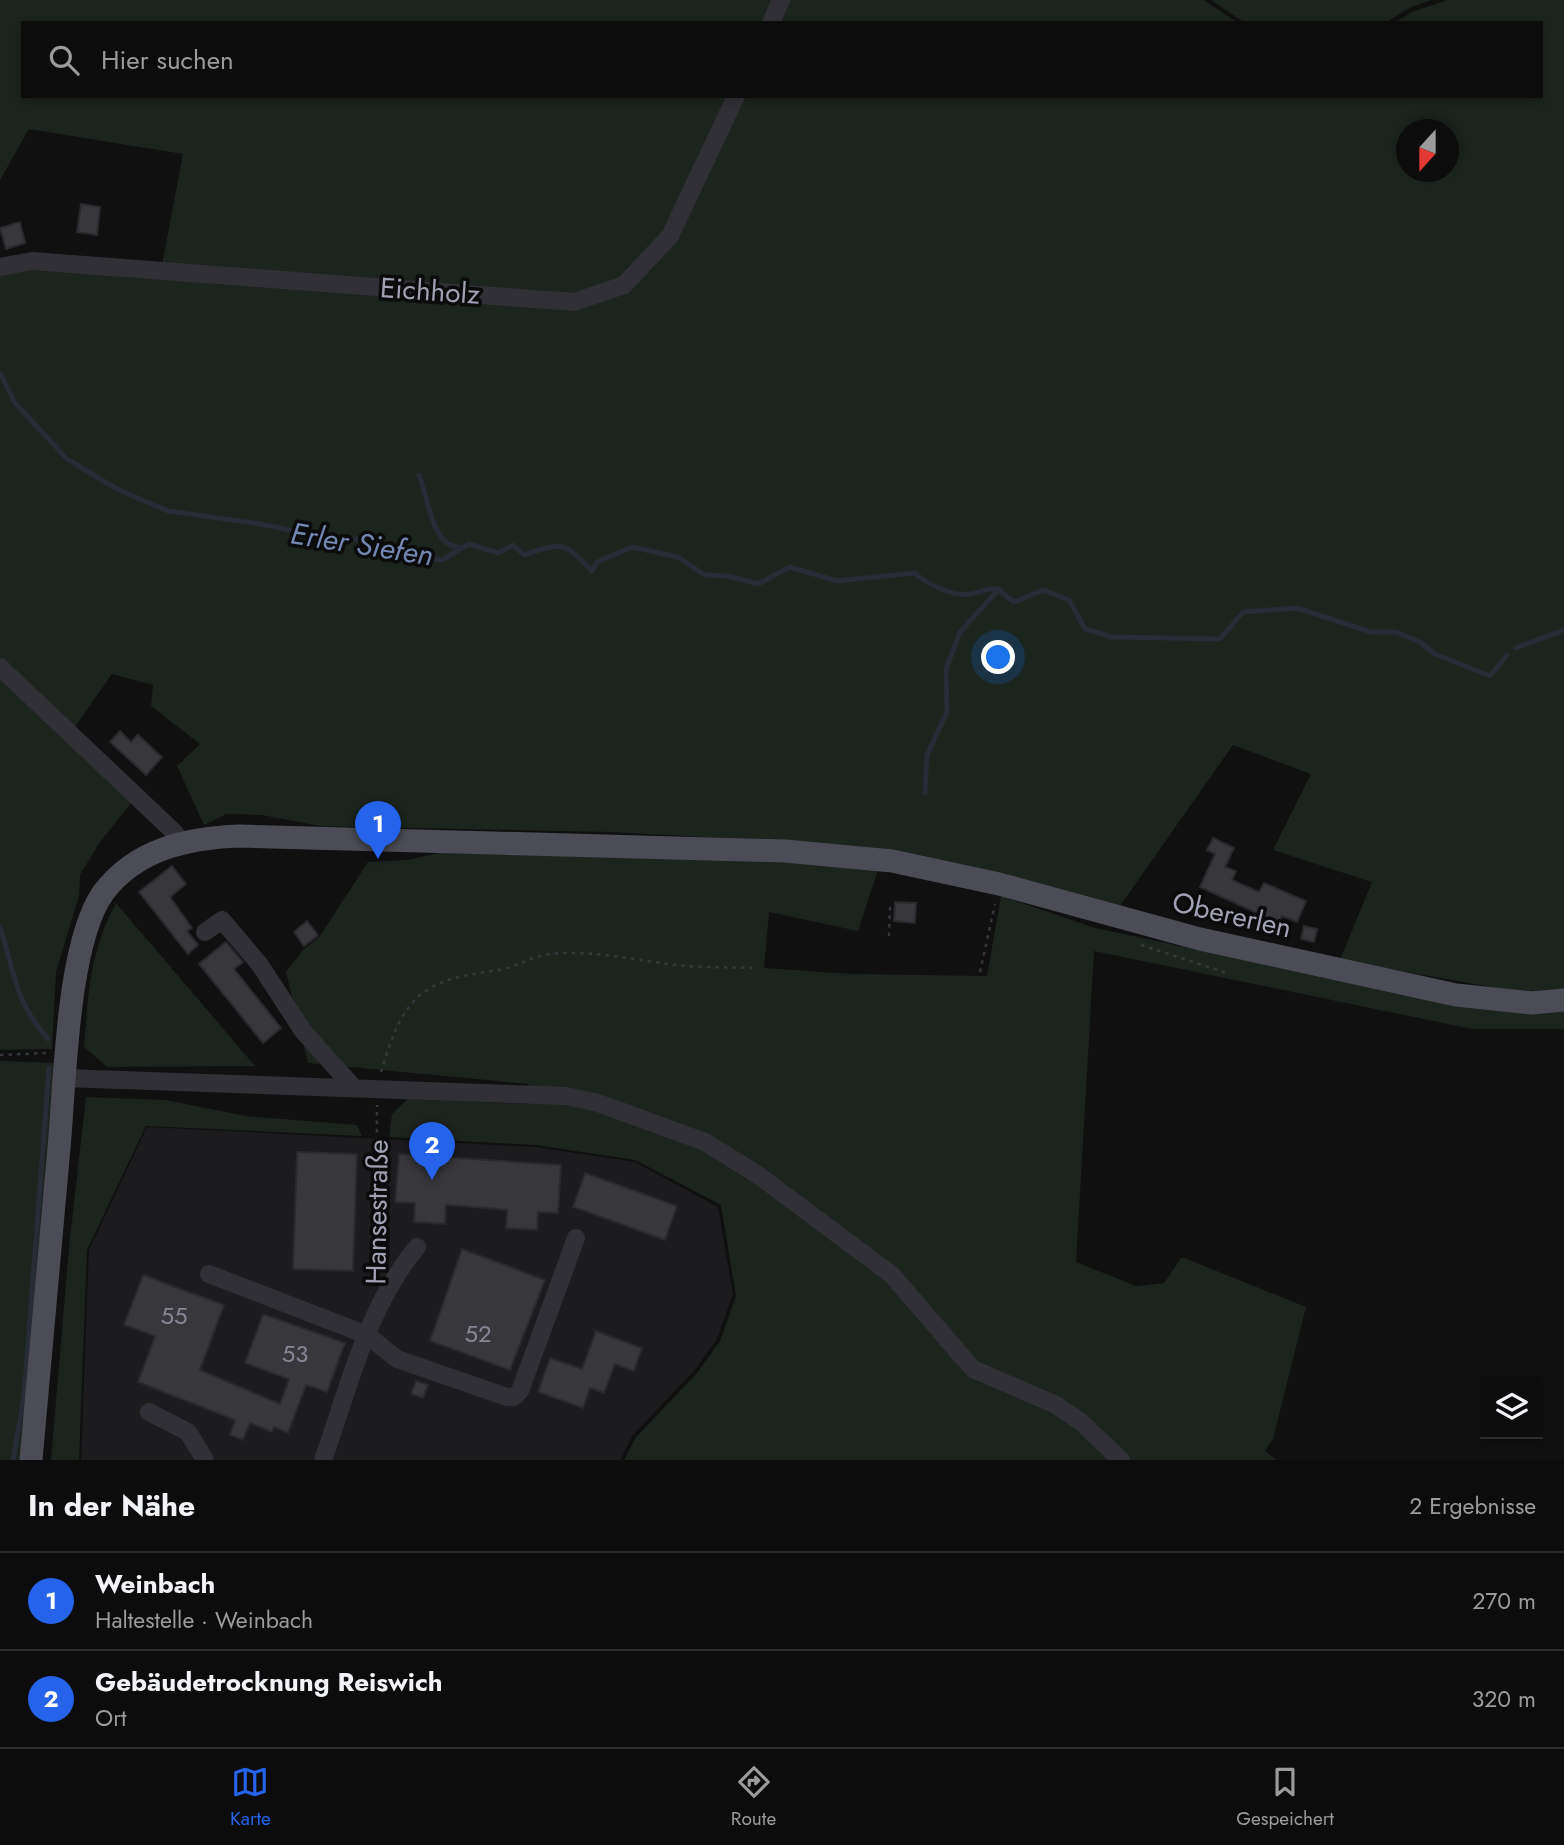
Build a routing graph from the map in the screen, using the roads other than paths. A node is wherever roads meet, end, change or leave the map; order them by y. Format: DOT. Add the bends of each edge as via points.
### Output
graph roads {
  1 [pos="781,0"];
  2 [pos="772,21"];
  3 [pos="735,98"];
  4 [pos="6,265"];
  5 [pos="0,667"];
  6 [pos="177,843"];
  7 [pos="205,932"];
  8 [pos="1564,1000"];
  9 [pos="65,1078"];
  10 [pos="354,1088"];
  11 [pos="576,1238"];
  12 [pos="417,1247"];
  13 [pos="209,1275"];
  14 [pos="367,1335"];
  15 [pos="149,1412"];
  16 [pos="31,1460"];
  17 [pos="205,1460"];
  18 [pos="323,1460"];
  19 [pos="1121,1460"];
  1 -- 2 [label="street"];
  3 -- 4 [label="street, Eichholz" via="670,236 624,285 574,302 32,261"];
  5 -- 6 [label="street" via="174,833"];
  6 -- 8 [label="main road, Obererlen" via="240,836 387,839 785,850 892,861 999,884 1129,921 1456,995 1532,1003"];
  6 -- 9 [label="main road, Obererlen" via="136,862 111,884 93,911 78,961"];
  7 -- 10 [label="street" via="222,920 260,965 303,1031"];
  9 -- 10 [label="street"];
  9 -- 16 [label="main road, Obererlen"];
  10 -- 19 [label="street" via="566,1096 705,1142 758,1175 892,1275 973,1369 1056,1405"];
  11 -- 14 [label="street" via="514,1397 397,1359"];
  12 -- 14 [label="street, Hansestraße" via="396,1272"];
  13 -- 14 [label="street"];
  14 -- 18 [label="street, Hansestraße"];
  15 -- 17 [label="street" via="188,1432"];
}
